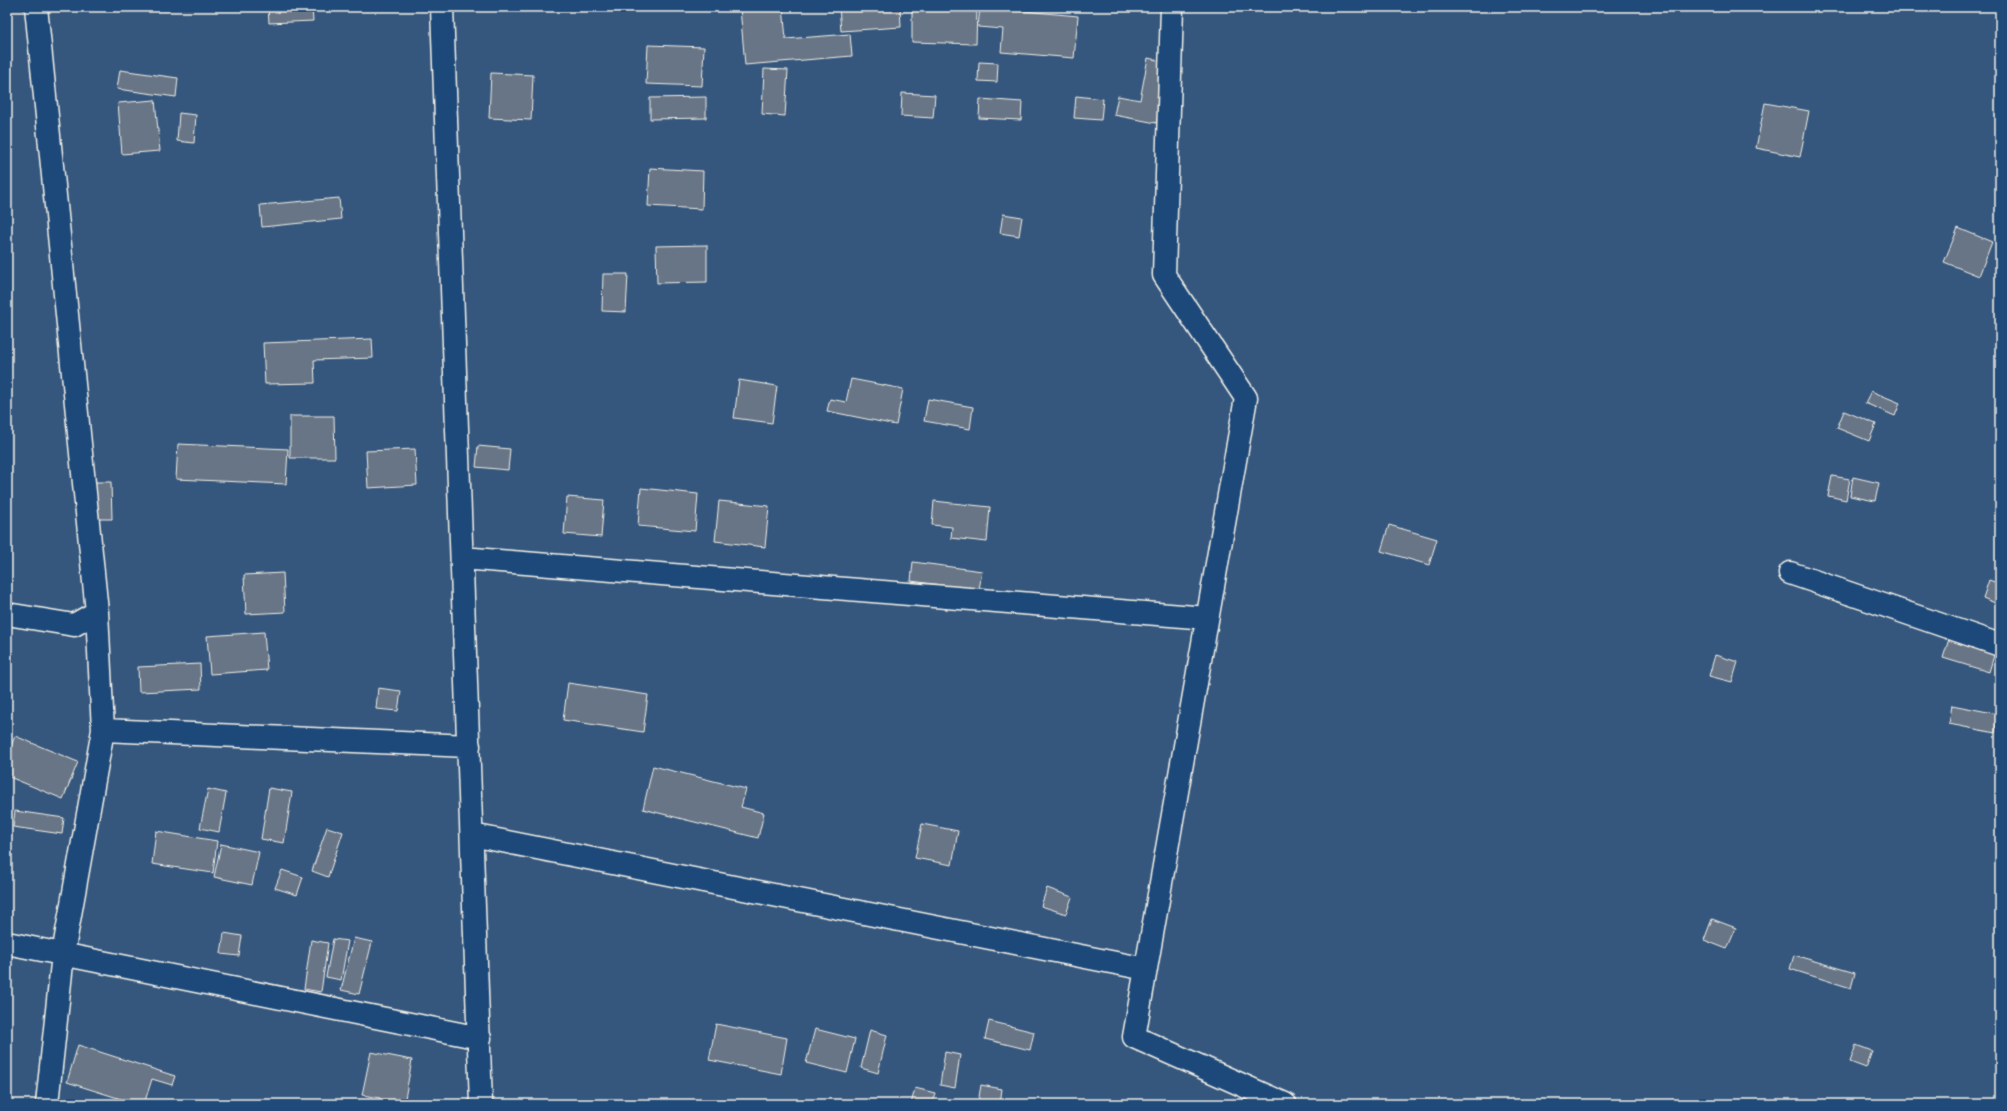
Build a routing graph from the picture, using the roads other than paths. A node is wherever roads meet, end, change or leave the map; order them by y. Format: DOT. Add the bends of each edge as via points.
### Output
graph roads {
  1 [pos="36,7"];
  2 [pos="442,7"];
  3 [pos="1172,7"];
  4 [pos="462,558"];
  5 [pos="1790,573"];
  6 [pos="97,612"];
  7 [pos="7,614"];
  8 [pos="1207,618"];
  9 [pos="2000,645"];
  10 [pos="103,730"];
  11 [pos="469,746"];
  12 [pos="472,835"];
  13 [pos="7,943"];
  14 [pos="63,954"];
  15 [pos="1146,969"];
  16 [pos="480,1038"];
  17 [pos="47,1104"];
  18 [pos="481,1104"];
  19 [pos="1285,1104"];
  1 -- 6 [label="street"];
  2 -- 4 [label="street"];
  3 -- 8 [label="street" via="1164,275 1246,398"];
  4 -- 8 [label="street"];
  4 -- 11 [label="street"];
  5 -- 9 [label="street"];
  6 -- 7 [label="street" via="74,625"];
  6 -- 10 [label="street"];
  8 -- 15 [label="street"];
  10 -- 11 [label="street"];
  10 -- 14 [label="street"];
  11 -- 12 [label="street"];
  12 -- 15 [label="street"];
  12 -- 16 [label="street"];
  13 -- 14 [label="street"];
  14 -- 16 [label="street"];
  14 -- 17 [label="street"];
  15 -- 19 [label="street" via="1134,1037"];
  16 -- 18 [label="street"];
}
